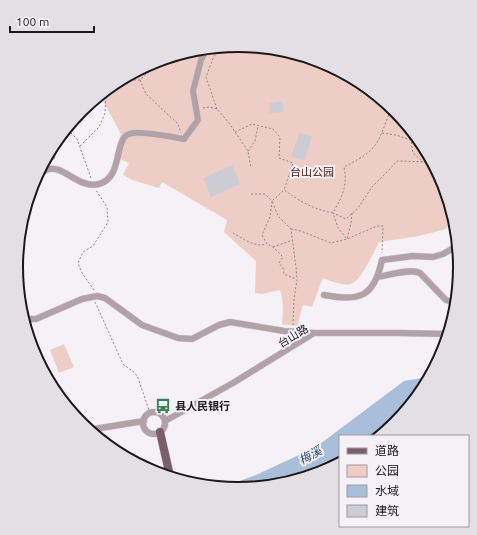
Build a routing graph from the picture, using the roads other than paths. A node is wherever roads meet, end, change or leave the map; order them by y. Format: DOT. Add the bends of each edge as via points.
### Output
graph roads {
  1 [pos="204,55"];
  2 [pos="46,171"];
  3 [pos="453,248"];
  4 [pos="378,277"];
  5 [pos="324,295"];
  6 [pos="451,302"];
  7 [pos="29,319"];
  8 [pos="314,333"];
  9 [pos="444,334"];
  10 [pos="144,421"];
  11 [pos="165,421"];
  12 [pos="95,429"];
  13 [pos="158,433"];
  14 [pos="167,471"];
  1 -- 2 [label="street" via="193,91 198,120 184,139 140,133 125,136 110,177 104,182 79,182 54,168"];
  3 -- 4 [label="street" via="433,257 413,256 382,260"];
  4 -- 5 [label="street" via="370,289 360,296 338,298"];
  4 -- 6 [label="street" via="416,271"];
  7 -- 8 [label="street" via="36,319 94,296 105,298 142,325 178,338 192,339 230,322"];
  8 -- 9 [label="street, 台山路"];
  8 -- 11 [label="street, 台山路"];
  10 -- 11 [label="street" via="145,417 154,412 160,414"];
  10 -- 12 [label="street"];
  10 -- 13 [label="street" via="144,428 147,431"];
  11 -- 13 [label="street"];
  13 -- 14 [label="main road"];
}
